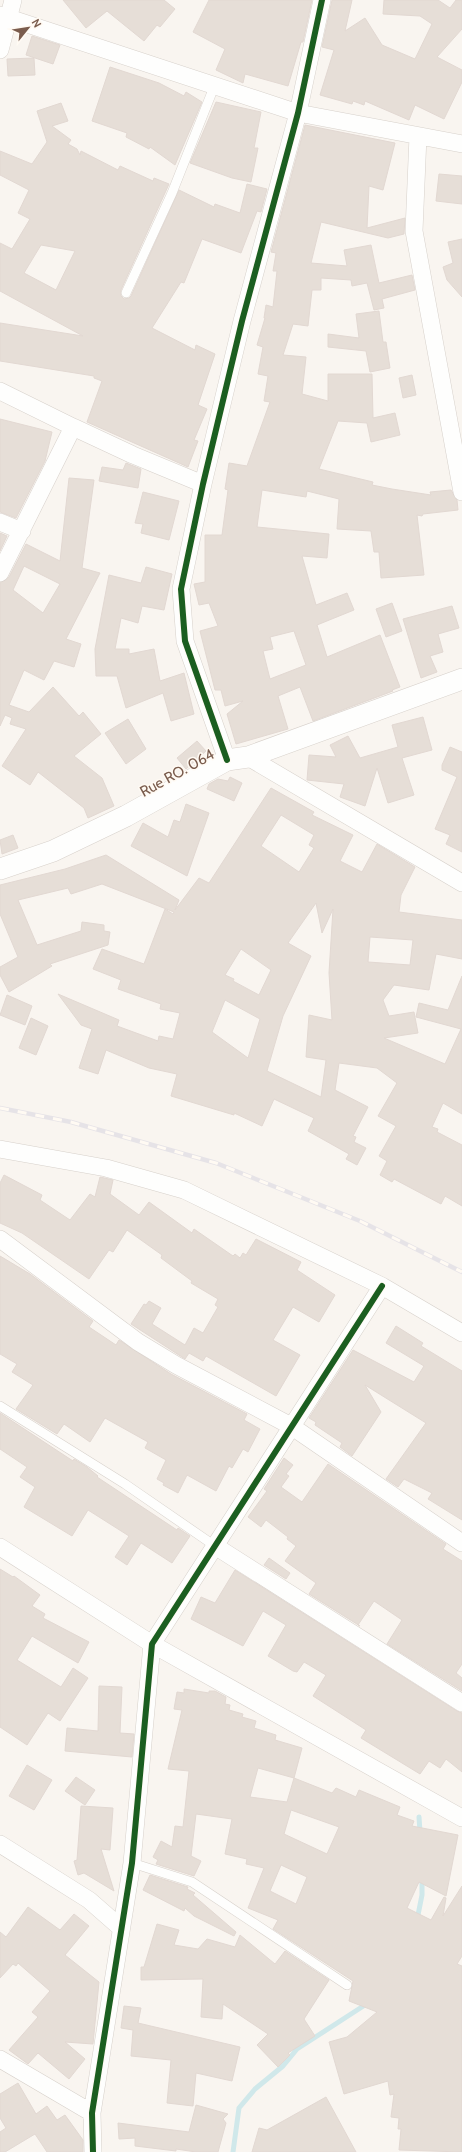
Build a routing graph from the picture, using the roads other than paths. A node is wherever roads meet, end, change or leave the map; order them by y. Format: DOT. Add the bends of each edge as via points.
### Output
graph roads {
  1 [pos="13,0"];
  2 [pos="322,0"];
  3 [pos="5,16"];
  4 [pos="0,50"];
  5 [pos="214,87"];
  6 [pos="298,113"];
  7 [pos="418,136"];
  8 [pos="462,144"];
  9 [pos="126,293"];
  10 [pos="0,391"];
  11 [pos="73,427"];
  12 [pos="203,484"];
  13 [pos="462,492"];
  14 [pos="0,522"];
  15 [pos="22,531"];
  16 [pos="0,573"];
  17 [pos="462,679"];
  18 [pos="248,757"];
  19 [pos="227,760"];
  20 [pos="0,869"];
  21 [pos="462,883"];
  22 [pos="0,1149"];
  23 [pos="0,1239"];
  24 [pos="382,1286"];
  25 [pos="462,1334"];
  26 [pos="0,1406"];
  27 [pos="291,1426"];
  28 [pos="462,1543"];
  29 [pos="215,1546"];
  30 [pos="0,1547"];
  31 [pos="152,1644"];
  32 [pos="462,1703"];
  33 [pos="462,1818"];
  34 [pos="0,1844"];
  35 [pos="132,1863"];
  36 [pos="121,1928"];
  37 [pos="347,1985"];
  38 [pos="0,2059"];
  39 [pos="92,2113"];
  40 [pos="93,2152"];
  1 -- 3 [label="street"];
  2 -- 6 [label="street"];
  3 -- 4 [label="street"];
  3 -- 5 [label="street"];
  5 -- 6 [label="street"];
  5 -- 9 [label="lane" via="172,193"];
  6 -- 7 [label="street"];
  6 -- 12 [label="street" via="242,321"];
  7 -- 8 [label="street"];
  7 -- 13 [label="street" via="414,231"];
  10 -- 11 [label="street"];
  11 -- 12 [label="street" via="133,456"];
  11 -- 15 [label="street"];
  12 -- 19 [label="street" via="181,589 185,641"];
  14 -- 15 [label="street"];
  15 -- 16 [label="street"];
  17 -- 18 [label="street, Rue RO. 064"];
  18 -- 19 [label="street, Rue RO. 064"];
  18 -- 21 [label="street"];
  19 -- 20 [label="street, Rue RO. 064" via="126,816 60,848"];
  22 -- 24 [label="street" via="106,1168 184,1190"];
  23 -- 27 [label="street" via="138,1342"];
  24 -- 25 [label="street"];
  24 -- 27 [label="street"];
  26 -- 29 [label="lane" via="125,1484"];
  27 -- 28 [label="street"];
  27 -- 29 [label="street"];
  29 -- 31 [label="street"];
  29 -- 32 [label="street"];
  30 -- 31 [label="street"];
  31 -- 33 [label="street"];
  31 -- 35 [label="street"];
  34 -- 36 [label="street" via="88,1900"];
  35 -- 36 [label="street"];
  35 -- 37 [label="lane" via="192,1882"];
  36 -- 39 [label="street"];
  38 -- 39 [label="street"];
  39 -- 40 [label="street"];
}
